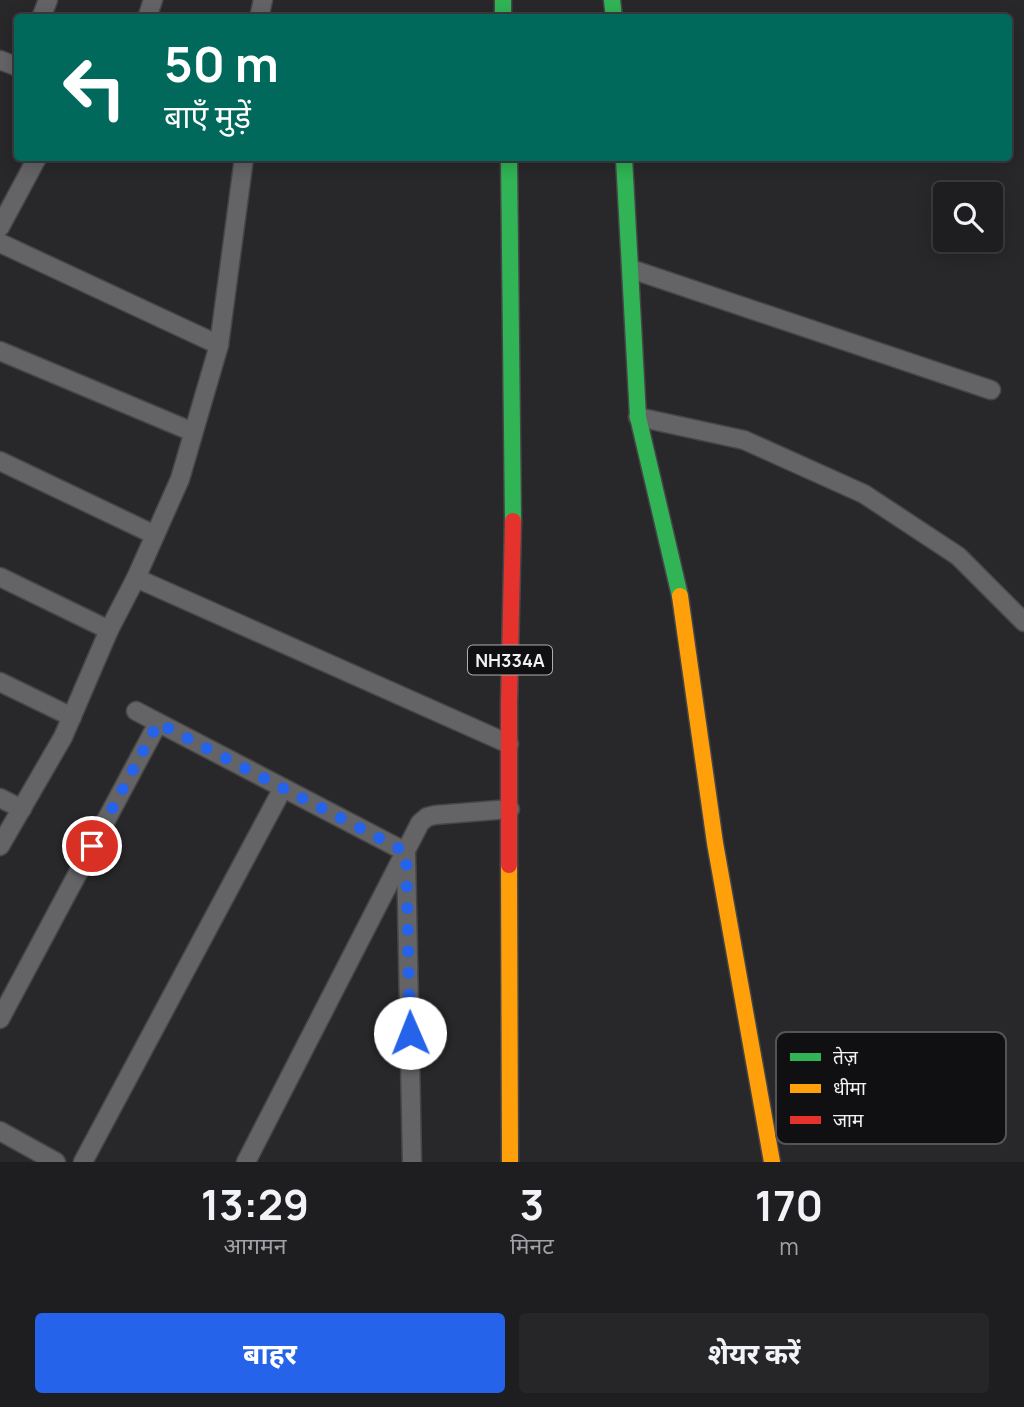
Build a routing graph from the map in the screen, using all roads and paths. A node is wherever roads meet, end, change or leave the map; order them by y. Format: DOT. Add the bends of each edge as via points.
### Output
graph roads {
  1 [pos="35,161"];
  2 [pos="244,161"];
  3 [pos="509,161"];
  4 [pos="624,161"];
  5 [pos="0,227"];
  6 [pos="0,243"];
  7 [pos="631,269"];
  8 [pos="219,345"];
  9 [pos="0,351"];
  10 [pos="991,390"];
  11 [pos="638,417"];
  12 [pos="194,432"];
  13 [pos="0,461"];
  14 [pos="155,535"];
  15 [pos="0,577"];
  16 [pos="136,578"];
  17 [pos="1024,622"];
  18 [pos="109,629"];
  19 [pos="0,682"];
  20 [pos="136,711"];
  21 [pos="72,717"];
  22 [pos="158,723"];
  23 [pos="509,744"];
  24 [pos="283,788"];
  25 [pos="0,798"];
  26 [pos="22,809"];
  27 [pos="510,809"];
  28 [pos="0,846"];
  29 [pos="406,852"];
  30 [pos="0,1019"];
  31 [pos="0,1131"];
  32 [pos="56,1162"];
  33 [pos="82,1162"];
  34 [pos="246,1162"];
  35 [pos="412,1162"];
  36 [pos="510,1162"];
  37 [pos="772,1162"];
  1 -- 5 [label="street"];
  2 -- 8 [label="street"];
  3 -- 23 [label="main road, NH334A" via="513,535"];
  4 -- 7 [label="main road"];
  6 -- 8 [label="street"];
  7 -- 10 [label="street"];
  7 -- 11 [label="main road"];
  8 -- 12 [label="street"];
  9 -- 12 [label="street"];
  11 -- 17 [label="street" via="744,440 864,494 958,556"];
  11 -- 37 [label="main road" via="681,600 715,843"];
  12 -- 14 [label="street" via="180,479"];
  13 -- 14 [label="street"];
  14 -- 16 [label="street"];
  15 -- 18 [label="street"];
  16 -- 18 [label="street"];
  16 -- 23 [label="street"];
  18 -- 21 [label="street"];
  19 -- 21 [label="street"];
  20 -- 22 [label="street"];
  21 -- 26 [label="street"];
  22 -- 24 [label="street"];
  22 -- 30 [label="street"];
  23 -- 27 [label="main road, NH334A"];
  24 -- 29 [label="street"];
  24 -- 33 [label="street"];
  25 -- 26 [label="street"];
  26 -- 28 [label="street"];
  27 -- 29 [label="street" via="427,817"];
  27 -- 36 [label="main road, NH334A"];
  29 -- 34 [label="street"];
  29 -- 35 [label="street"];
  31 -- 32 [label="street"];
}
